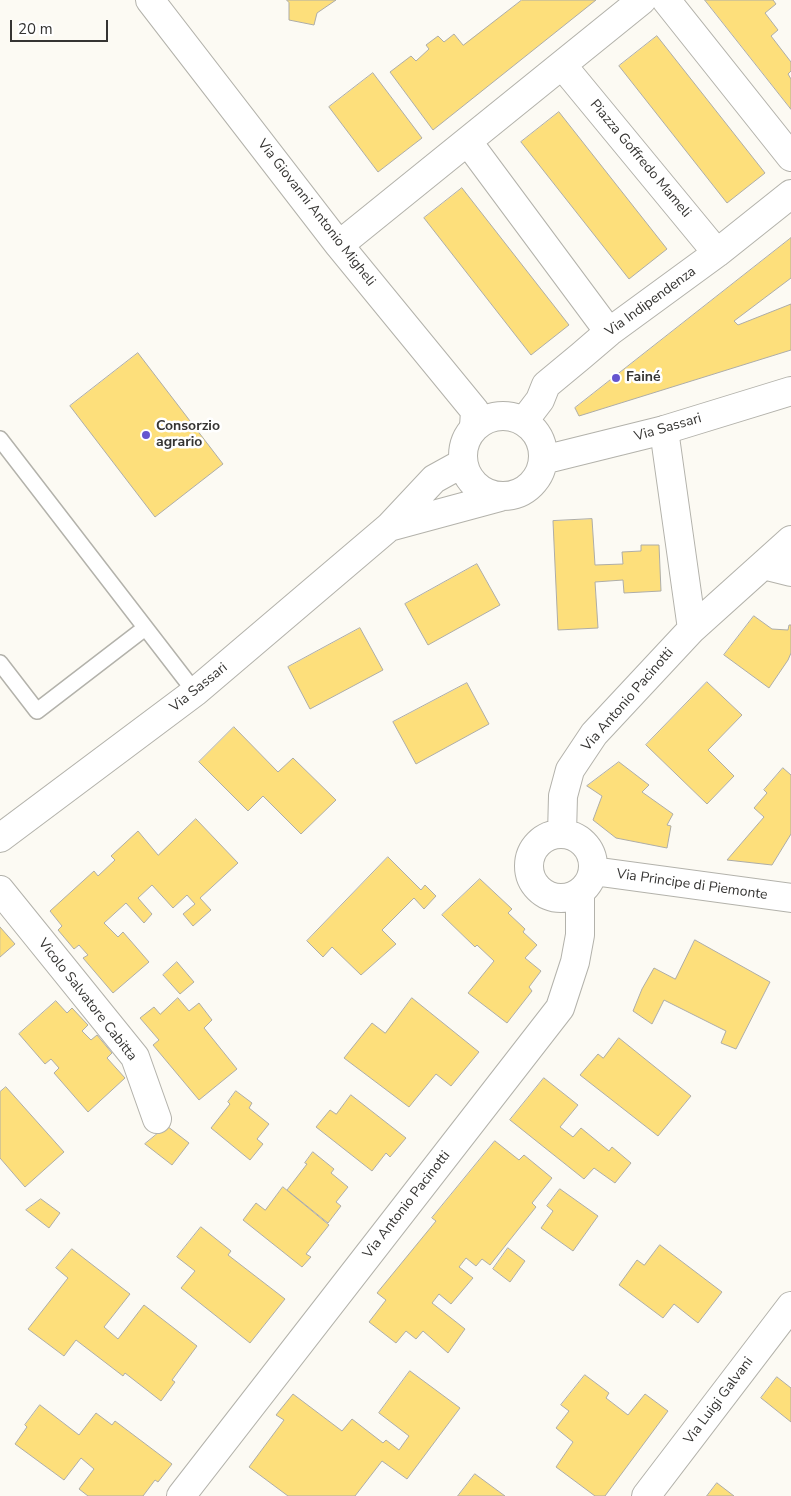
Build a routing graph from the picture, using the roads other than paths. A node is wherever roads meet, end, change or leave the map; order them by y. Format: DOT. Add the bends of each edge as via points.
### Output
graph roads {
  1 [pos="150,0"];
  2 [pos="642,0"];
  3 [pos="666,0"];
  4 [pos="562,65"];
  5 [pos="468,142"];
  6 [pos="791,157"];
  7 [pos="791,194"];
  8 [pos="339,245"];
  9 [pos="718,253"];
  10 [pos="609,332"];
  11 [pos="791,391"];
  12 [pos="524,421"];
  13 [pos="474,427"];
  14 [pos="664,430"];
  15 [pos="0,439"];
  16 [pos="543,460"];
  17 [pos="463,462"];
  18 [pos="500,497"];
  19 [pos="389,526"];
  20 [pos="791,540"];
  21 [pos="763,565"];
  22 [pos="791,572"];
  23 [pos="145,628"];
  24 [pos="692,629"];
  25 [pos="0,663"];
  26 [pos="195,692"];
  27 [pos="562,834"];
  28 [pos="0,838"];
  29 [pos="586,881"];
  30 [pos="0,890"];
  31 [pos="791,898"];
  32 [pos="157,1119"];
  33 [pos="791,1306"];
  34 [pos="181,1496"];
  35 [pos="646,1496"];
  1 -- 8 [label="street, Via Giovanni Antonio Migheli"];
  2 -- 4 [label="street"];
  3 -- 6 [label="street"];
  4 -- 5 [label="street"];
  4 -- 9 [label="street, Piazza Goffredo Mameli"];
  5 -- 8 [label="street"];
  5 -- 10 [label="street"];
  7 -- 9 [label="street, Via Indipendenza"];
  8 -- 13 [label="street, Via Giovanni Antonio Migheli" via="475,411"];
  9 -- 10 [label="street, Via Indipendenza"];
  10 -- 12 [label="street, Via Indipendenza" via="546,385 540,400"];
  11 -- 14 [label="street, Via Sassari"];
  12 -- 13 [label="street" via="512,416 498,416 485,419"];
  12 -- 16 [label="street" via="540,439"];
  13 -- 17 [label="street" via="466,438"];
  14 -- 16 [label="street, Via Sassari"];
  14 -- 24 [label="street"];
  15 -- 23 [label="lane"];
  16 -- 18 [label="street, Via Sassari" via="540,472 528,487 512,496"];
  17 -- 18 [label="street" via="467,476 475,486"];
  17 -- 19 [label="street, Via Sassari" via="434,479"];
  18 -- 19 [label="street, Via Sassari"];
  19 -- 26 [label="street, Via Sassari"];
  20 -- 21 [label="street, Via Antonio Pacinotti"];
  21 -- 22 [label="street"];
  21 -- 24 [label="street, Via Antonio Pacinotti"];
  23 -- 25 [label="lane" via="37,712"];
  23 -- 26 [label="lane"];
  24 -- 27 [label="street, Via Antonio Pacinotti" via="594,734 570,770 563,796"];
  26 -- 28 [label="street, Via Sassari"];
  27 -- 29 [label="street, Via Antonio Pacinotti" via="572,836 589,850 592,860"];
  27 -- 29 [label="street" via="541,841 532,854 529,870 536,885 549,896 559,898 570,897"];
  29 -- 31 [label="street, Via Principe di Piemonte"];
  29 -- 34 [label="street, Via Antonio Pacinotti" via="575,962 560,1008"];
  30 -- 32 [label="street, Vicolo Salvatore Cabitta" via="136,1057"];
  33 -- 35 [label="street, Via Luigi Galvani"];
}
